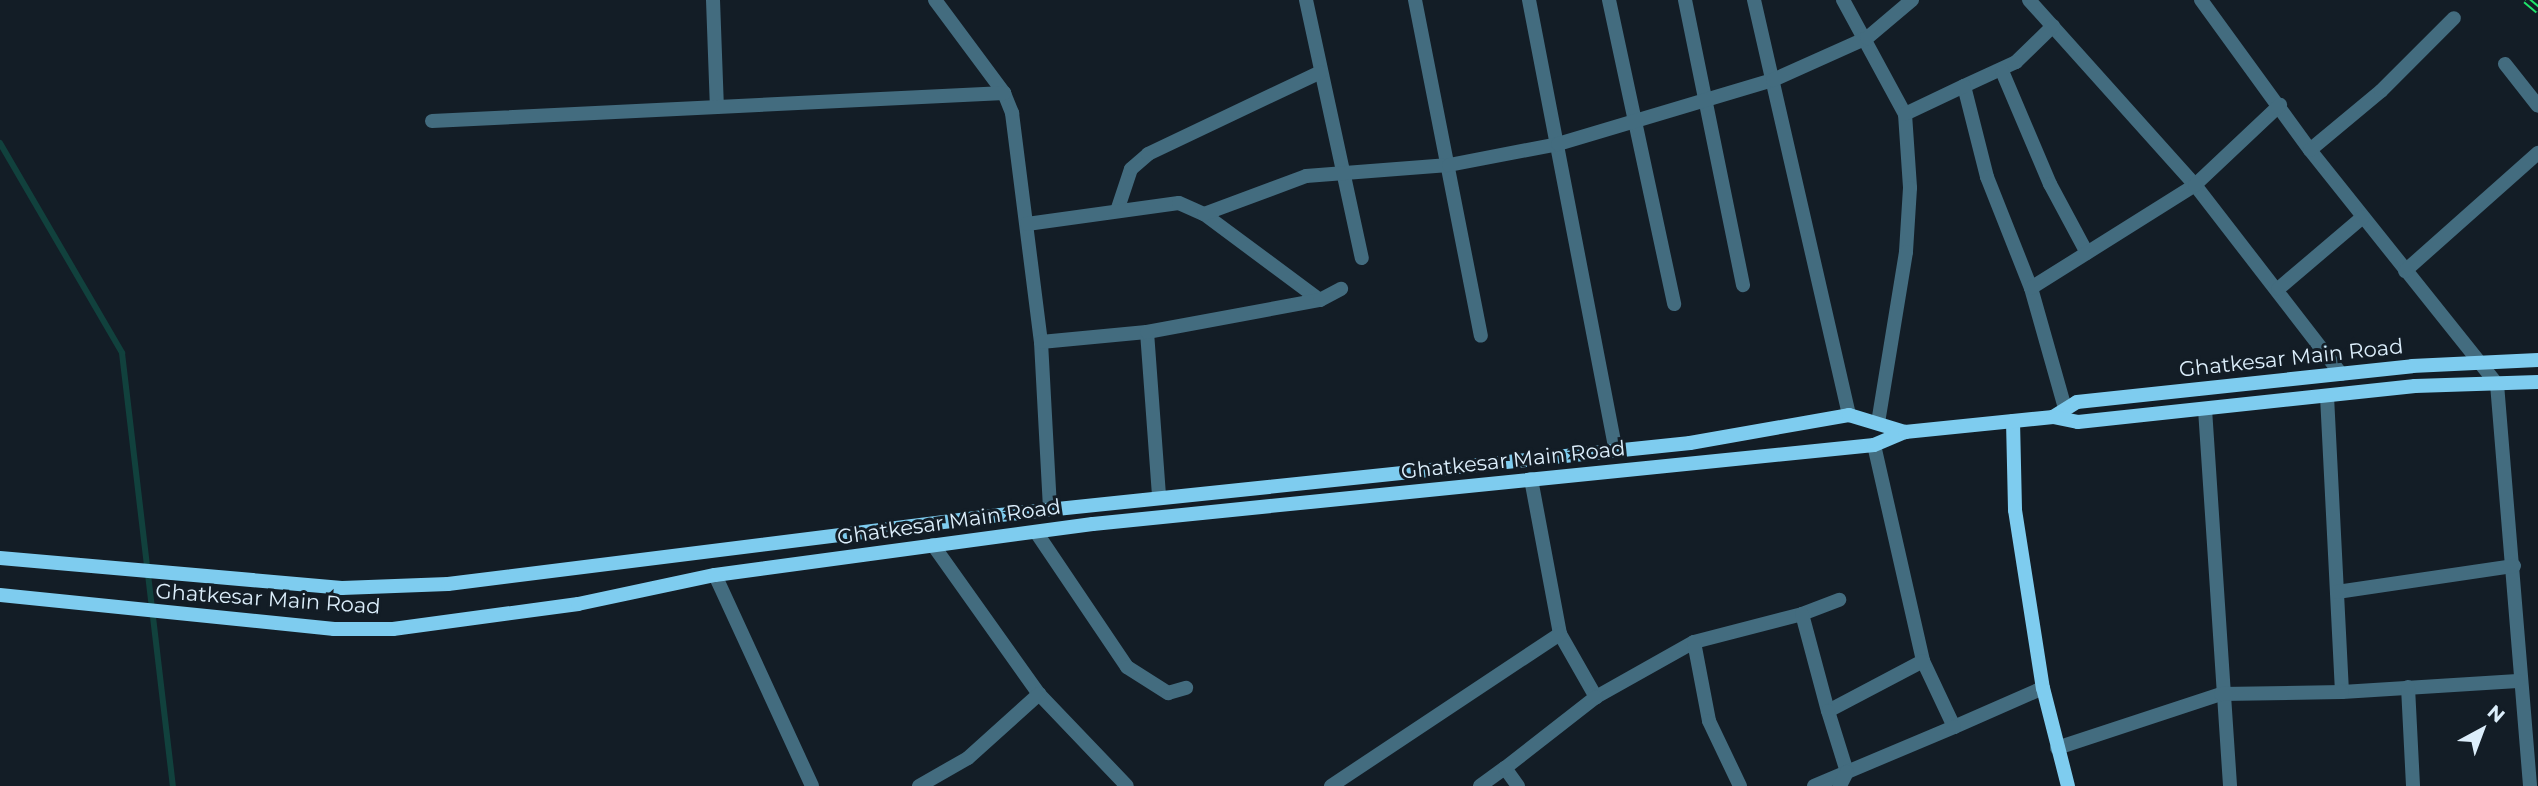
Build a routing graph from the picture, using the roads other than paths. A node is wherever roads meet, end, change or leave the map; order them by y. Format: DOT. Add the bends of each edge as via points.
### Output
graph roads {
  1 [pos="713,0"];
  2 [pos="935,0"];
  3 [pos="1306,0"];
  4 [pos="1415,0"];
  5 [pos="1530,0"];
  6 [pos="1609,0"];
  7 [pos="1685,0"];
  8 [pos="1754,0"];
  9 [pos="1843,0"];
  10 [pos="1912,0"];
  11 [pos="2029,0"];
  12 [pos="2202,0"];
  13 [pos="2454,18"];
  14 [pos="2053,26"];
  15 [pos="1867,38"];
  16 [pos="2505,64"];
  17 [pos="2002,71"];
  18 [pos="1321,72"];
  19 [pos="1773,80"];
  20 [pos="1964,86"];
  21 [pos="1004,93"];
  22 [pos="1707,98"];
  23 [pos="2280,105"];
  24 [pos="2538,106"];
  25 [pos="717,107"];
  26 [pos="1905,114"];
  27 [pos="432,121"];
  28 [pos="1638,123"];
  29 [pos="1558,144"];
  30 [pos="2310,150"];
  31 [pos="2538,153"];
  32 [pos="1449,165"];
  33 [pos="1341,171"];
  34 [pos="2195,184"];
  35 [pos="1117,211"];
  36 [pos="1204,214"];
  37 [pos="2363,217"];
  38 [pos="1027,224"];
  39 [pos="2087,253"];
  40 [pos="1362,258"];
  41 [pos="2405,271"];
  42 [pos="1743,285"];
  43 [pos="2031,288"];
  44 [pos="1341,289"];
  45 [pos="2278,289"];
  46 [pos="1320,300"];
  47 [pos="1674,304"];
  48 [pos="1147,332"];
  49 [pos="1481,337"];
  50 [pos="1041,342"];
  51 [pos="2538,360"];
  52 [pos="2484,365"];
  53 [pos="2341,374"];
  54 [pos="2538,382"];
  55 [pos="2497,384"];
  56 [pos="2327,396"];
  57 [pos="2205,409"];
  58 [pos="2059,413"];
  59 [pos="1849,415"];
  60 [pos="2013,421"];
  61 [pos="1878,423"];
  62 [pos="1905,432"];
  63 [pos="1874,445"];
  64 [pos="1616,451"];
  65 [pos="1530,460"];
  66 [pos="1531,479"];
  67 [pos="1159,497"];
  68 [pos="1050,509"];
  69 [pos="1036,531"];
  70 [pos="933,545"];
  71 [pos="710,552"];
  72 [pos="0,558"];
  73 [pos="2514,566"];
  74 [pos="715,575"];
  75 [pos="2337,592"];
  76 [pos="0,595"];
  77 [pos="1839,600"];
  78 [pos="1802,614"];
  79 [pos="1560,634"];
  80 [pos="1694,642"];
  81 [pos="1923,661"];
  82 [pos="2518,681"];
  83 [pos="2408,687"];
  84 [pos="1186,688"];
  85 [pos="2043,688"];
  86 [pos="2342,692"];
  87 [pos="1039,694"];
  88 [pos="2221,694"];
  89 [pos="1596,697"];
  90 [pos="1828,711"];
  91 [pos="1954,727"];
  92 [pos="2057,748"];
  93 [pos="1505,768"];
  94 [pos="1847,772"];
  95 [pos="1123,785"];
  96 [pos="811,786"];
  97 [pos="919,786"];
  98 [pos="1331,786"];
  99 [pos="1480,786"];
  100 [pos="1518,786"];
  101 [pos="1740,786"];
  102 [pos="1814,786"];
  103 [pos="1840,786"];
  104 [pos="2068,786"];
  105 [pos="2230,786"];
  106 [pos="2413,786"];
  107 [pos="2530,786"];
  1 -- 25 [label="street"];
  2 -- 21 [label="street"];
  3 -- 18 [label="street"];
  4 -- 32 [label="street"];
  5 -- 29 [label="street"];
  6 -- 28 [label="street"];
  7 -- 22 [label="street"];
  8 -- 19 [label="street"];
  9 -- 15 [label="street"];
  10 -- 15 [label="street"];
  11 -- 14 [label="street"];
  12 -- 23 [label="street"];
  13 -- 30 [label="street" via="2381,91"];
  14 -- 17 [label="street"];
  14 -- 34 [label="street"];
  15 -- 19 [label="street"];
  15 -- 26 [label="street"];
  16 -- 24 [label="street"];
  17 -- 20 [label="street"];
  17 -- 39 [label="street" via="2050,184"];
  18 -- 33 [label="street"];
  18 -- 35 [label="street" via="1148,154 1131,169"];
  19 -- 22 [label="street"];
  19 -- 59 [label="street"];
  20 -- 26 [label="street"];
  20 -- 43 [label="street" via="1987,177"];
  21 -- 25 [label="street"];
  21 -- 38 [label="street" via="1012,113"];
  22 -- 28 [label="street"];
  22 -- 42 [label="street"];
  23 -- 30 [label="street"];
  23 -- 34 [label="street"];
  25 -- 27 [label="street"];
  26 -- 61 [label="street" via="1910,188 1906,252"];
  28 -- 29 [label="street"];
  28 -- 47 [label="street"];
  29 -- 32 [label="street"];
  29 -- 64 [label="street"];
  30 -- 37 [label="street"];
  31 -- 41 [label="street"];
  32 -- 33 [label="street"];
  32 -- 49 [label="street"];
  33 -- 36 [label="street" via="1306,176"];
  33 -- 40 [label="street"];
  34 -- 39 [label="street"];
  34 -- 45 [label="street"];
  35 -- 36 [label="street" via="1179,203"];
  35 -- 38 [label="street"];
  36 -- 46 [label="street"];
  37 -- 41 [label="street"];
  37 -- 45 [label="street"];
  38 -- 50 [label="street"];
  39 -- 43 [label="street"];
  41 -- 52 [label="street"];
  43 -- 58 [label="street"];
  44 -- 46 [label="street"];
  45 -- 53 [label="street"];
  46 -- 48 [label="street"];
  48 -- 50 [label="street"];
  48 -- 67 [label="street"];
  50 -- 68 [label="street"];
  51 -- 52 [label="main road, Ghatkesar Main Road"];
  52 -- 53 [label="main road, Ghatkesar Main Road"];
  52 -- 55 [label="street"];
  53 -- 58 [label="main road, Ghatkesar Main Road" via="2077,402"];
  54 -- 55 [label="main road, Ghatkesar Main Road"];
  55 -- 56 [label="main road, Ghatkesar Main Road" via="2415,386"];
  55 -- 73 [label="street"];
  56 -- 57 [label="main road, Ghatkesar Main Road"];
  56 -- 75 [label="street"];
  57 -- 58 [label="main road, Ghatkesar Main Road" via="2078,422"];
  57 -- 88 [label="street"];
  58 -- 60 [label="main road, Ghatkesar Main Road"];
  59 -- 61 [label="main road, Ghatkesar Main Road"];
  59 -- 64 [label="main road, Ghatkesar Main Road"];
  60 -- 62 [label="main road, Ghatkesar Main Road"];
  60 -- 85 [label="main road" via="2015,510"];
  61 -- 62 [label="main road, Ghatkesar Main Road"];
  62 -- 63 [label="main road, Ghatkesar Main Road"];
  63 -- 66 [label="main road, Ghatkesar Main Road"];
  63 -- 81 [label="street"];
  64 -- 65 [label="main road, Ghatkesar Main Road"];
  65 -- 66 [label="main road"];
  65 -- 67 [label="main road, Ghatkesar Main Road"];
  66 -- 69 [label="main road, Ghatkesar Main Road"];
  66 -- 79 [label="street"];
  67 -- 68 [label="main road, Ghatkesar Main Road"];
  68 -- 71 [label="main road, Ghatkesar Main Road"];
  69 -- 70 [label="main road, Ghatkesar Main Road"];
  69 -- 84 [label="street" via="1127,667 1168,693"];
  70 -- 74 [label="main road, Ghatkesar Main Road"];
  70 -- 87 [label="street"];
  71 -- 72 [label="main road, Ghatkesar Main Road" via="448,584 342,588"];
  71 -- 74 [label="main road"];
  73 -- 75 [label="street"];
  73 -- 82 [label="street"];
  74 -- 76 [label="main road, Ghatkesar Main Road" via="578,604 393,629 334,629"];
  74 -- 96 [label="street"];
  75 -- 86 [label="street"];
  77 -- 78 [label="street"];
  78 -- 80 [label="street"];
  78 -- 90 [label="street"];
  79 -- 89 [label="street"];
  79 -- 98 [label="street"];
  80 -- 89 [label="street"];
  80 -- 101 [label="street" via="1709,721"];
  81 -- 90 [label="street"];
  81 -- 91 [label="street"];
  82 -- 83 [label="street"];
  82 -- 107 [label="street"];
  83 -- 86 [label="street"];
  83 -- 106 [label="street"];
  85 -- 91 [label="street"];
  85 -- 92 [label="main road"];
  86 -- 88 [label="street"];
  87 -- 95 [label="street"];
  87 -- 97 [label="street" via="968,758"];
  88 -- 92 [label="street"];
  88 -- 105 [label="street"];
  89 -- 93 [label="street"];
  90 -- 94 [label="street"];
  91 -- 94 [label="street"];
  92 -- 104 [label="main road"];
  93 -- 99 [label="street"];
  93 -- 100 [label="street"];
  94 -- 102 [label="street"];
  94 -- 103 [label="street"];
}
